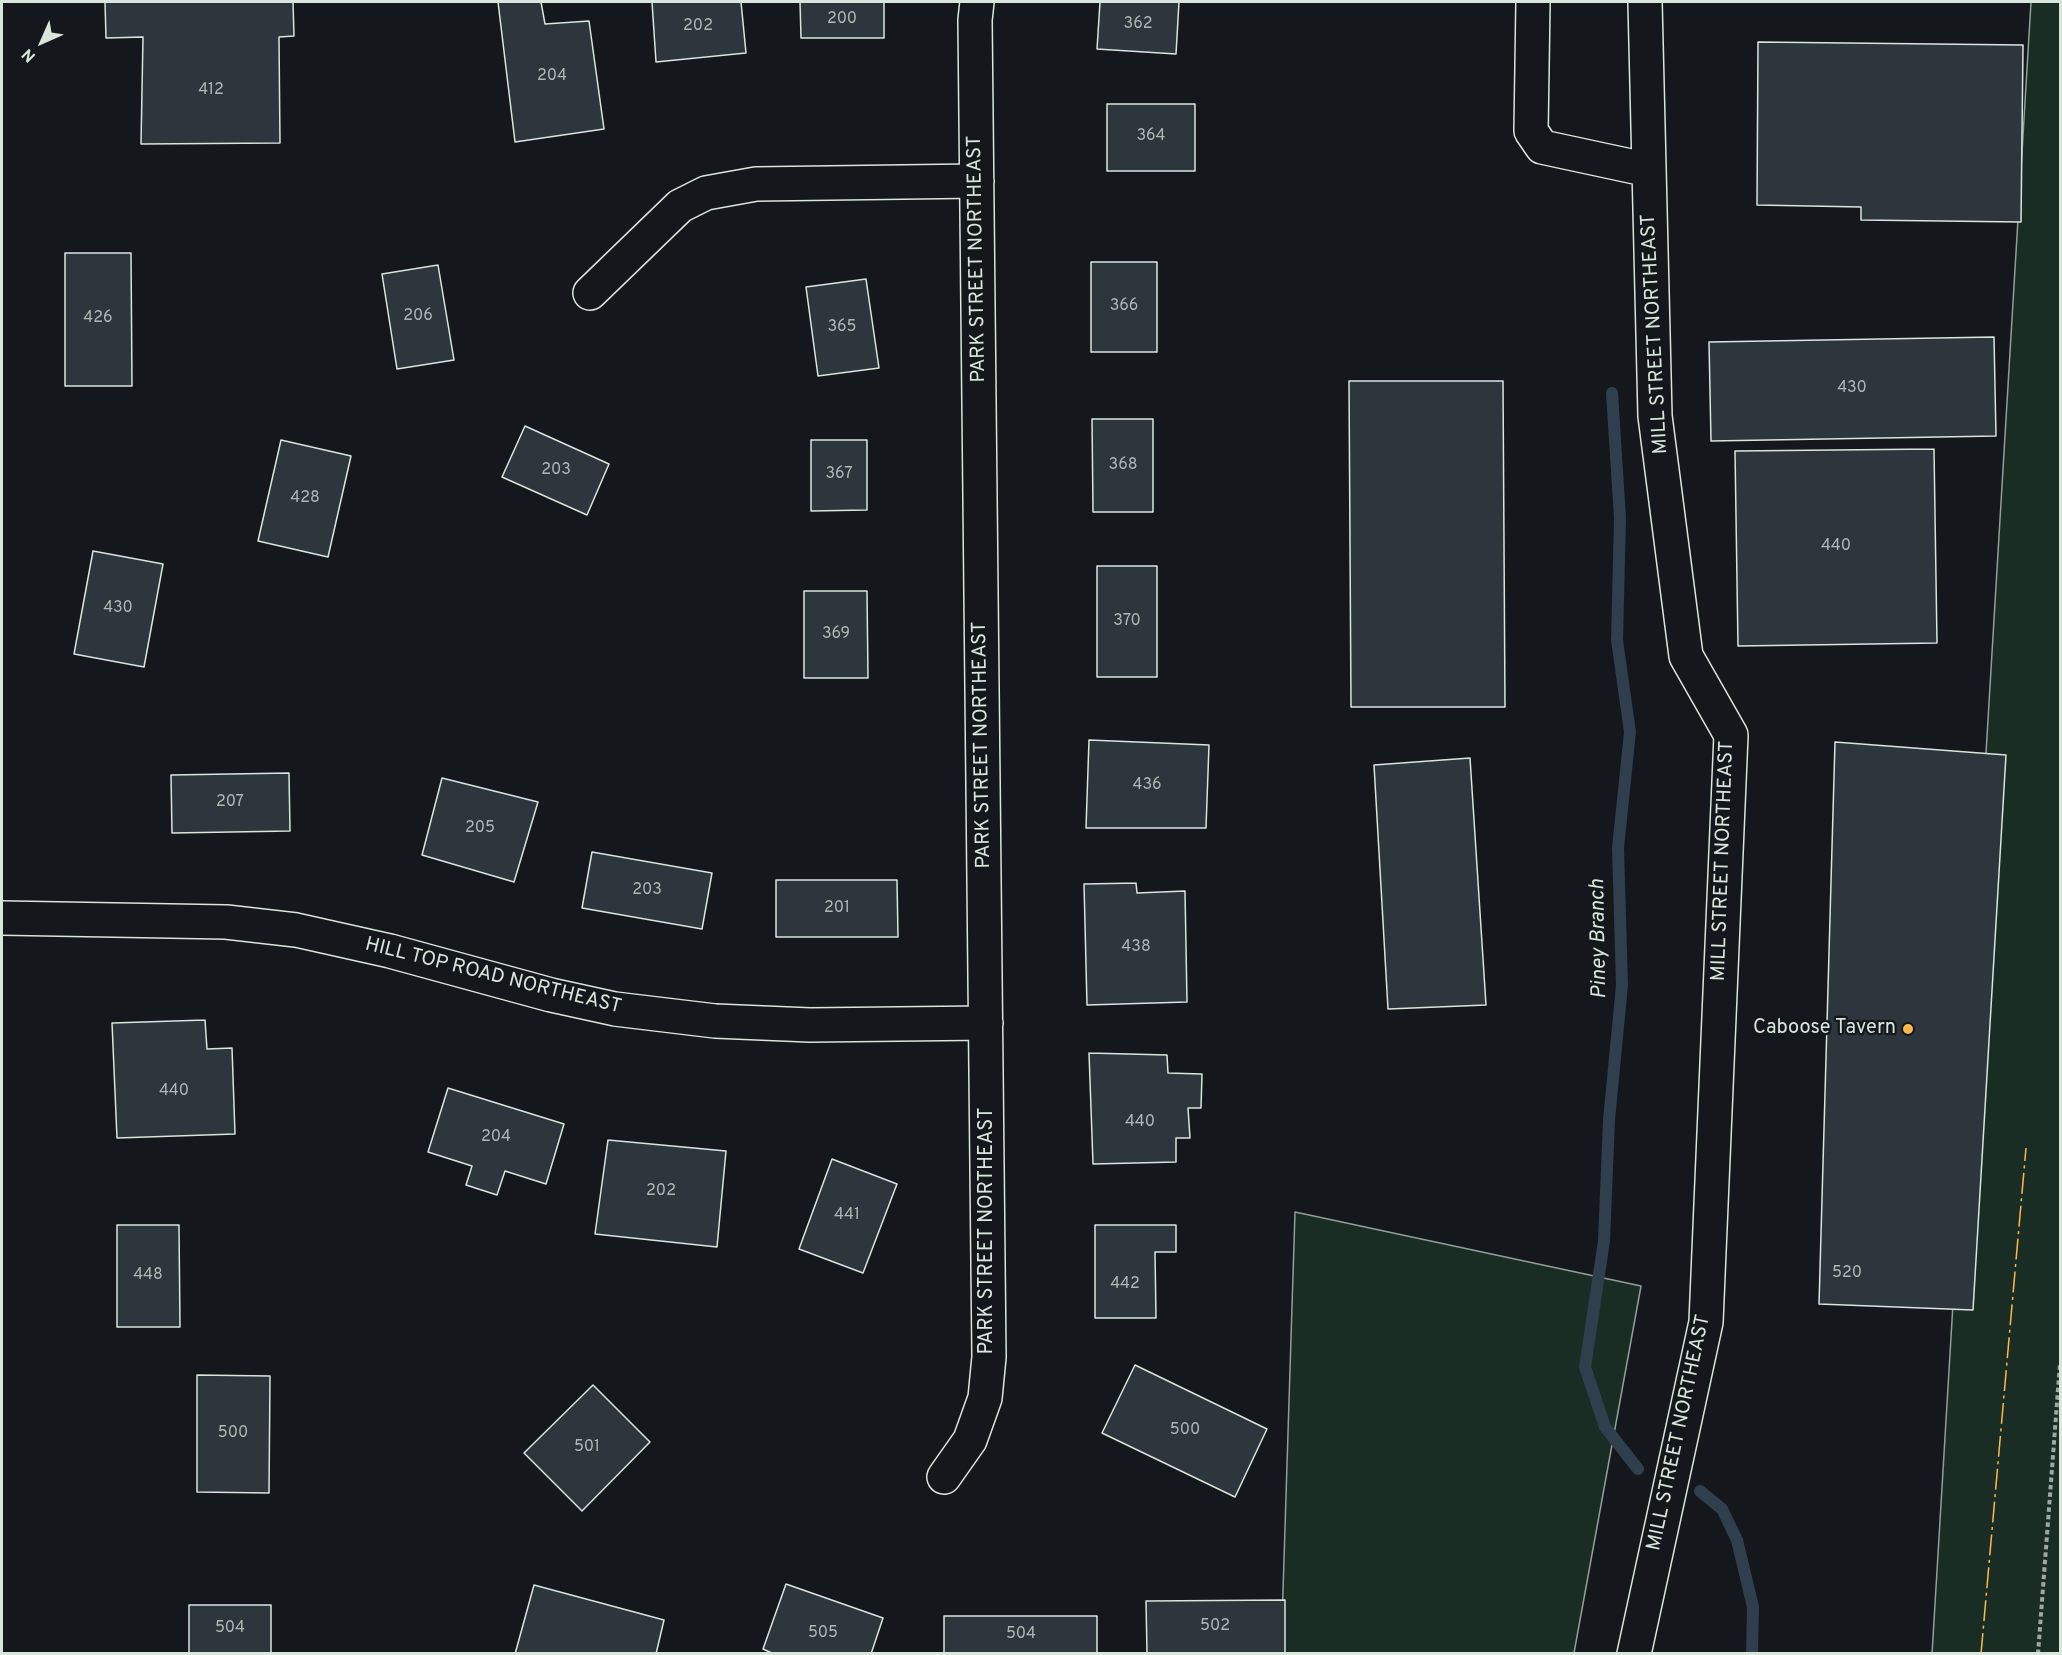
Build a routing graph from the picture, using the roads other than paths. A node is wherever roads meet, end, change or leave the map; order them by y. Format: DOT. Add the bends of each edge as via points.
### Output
graph roads {
  1 [pos="977,2"];
  2 [pos="1533,2"];
  3 [pos="1645,2"];
  4 [pos="1649,170"];
  5 [pos="977,181"];
  6 [pos="590,293"];
  7 [pos="2,918"];
  8 [pos="986,1023"];
  9 [pos="944,1477"];
  10 [pos="1634,1653"];
  1 -- 5 [label="street, PARK STREET NORTHEAST"];
  2 -- 4 [label="street" via="1532,131 1542,147"];
  3 -- 4 [label="street, MILL STREET NORTHEAST"];
  4 -- 10 [label="street, MILL STREET NORTHEAST" via="1655,416 1686,656 1731,735 1706,1322"];
  5 -- 6 [label="street" via="756,184 706,193 680,206"];
  5 -- 8 [label="street, PARK STREET NORTHEAST"];
  7 -- 8 [label="street, HILL TOP ROAD NORTHEAST" via="226,921 296,930 615,1009 715,1021 810,1025"];
  8 -- 9 [label="street, PARK STREET NORTHEAST" via="989,1357 985,1398 970,1440"];
}
